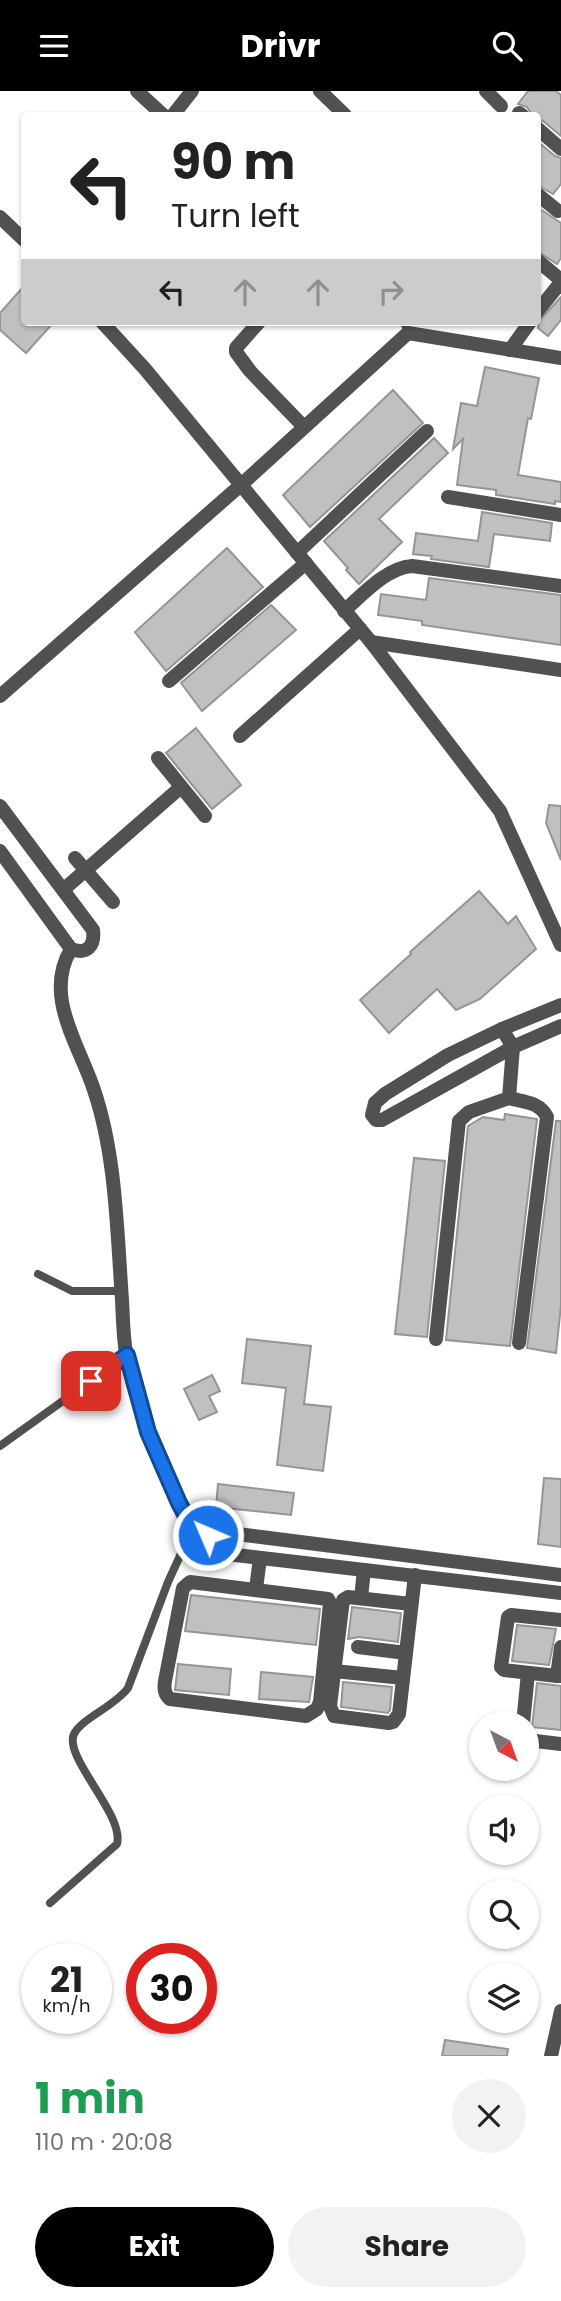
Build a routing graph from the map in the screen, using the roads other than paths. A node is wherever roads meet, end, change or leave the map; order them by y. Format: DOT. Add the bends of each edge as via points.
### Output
graph roads {
  1 [pos="137,91"];
  2 [pos="192,91"];
  3 [pos="320,91"];
  4 [pos="486,91"];
  5 [pos="501,106"];
  6 [pos="160,112"];
  7 [pos="175,112"];
  8 [pos="342,112"];
  9 [pos="541,132"];
  10 [pos="561,149"];
  11 [pos="541,197"];
  12 [pos="560,210"];
  13 [pos="0,216"];
  14 [pos="21,237"];
  15 [pos="541,264"];
  16 [pos="561,281"];
  17 [pos="541,307"];
  18 [pos="106,326"];
  19 [pos="255,326"];
  20 [pos="527,326"];
  21 [pos="406,327"];
  22 [pos="510,350"];
  23 [pos="561,358"];
  24 [pos="304,427"];
  25 [pos="427,431"];
  26 [pos="242,484"];
  27 [pos="448,498"];
  28 [pos="561,515"];
  29 [pos="301,558"];
  30 [pos="561,586"];
  31 [pos="344,611"];
  32 [pos="360,629"];
  33 [pos="371,642"];
  34 [pos="561,670"];
  35 [pos="169,681"];
  36 [pos="0,696"];
  37 [pos="240,736"];
  38 [pos="158,758"];
  39 [pos="181,787"];
  40 [pos="0,806"];
  41 [pos="205,816"];
  42 [pos="0,851"];
  43 [pos="75,858"];
  44 [pos="86,870"];
  45 [pos="63,890"];
  46 [pos="113,902"];
  47 [pos="561,945"];
  48 [pos="71,949"];
  49 [pos="561,1005"];
  50 [pos="561,1026"];
  51 [pos="502,1029"];
  52 [pos="513,1047"];
  53 [pos="509,1098"];
  54 [pos="38,1274"];
  55 [pos="121,1291"];
  56 [pos="436,1339"];
  57 [pos="519,1343"];
  58 [pos="127,1355"];
  59 [pos="0,1446"];
  60 [pos="195,1523"];
  61 [pos="208,1535"];
  62 [pos="260,1558"];
  63 [pos="364,1570"];
  64 [pos="415,1575"];
  65 [pos="561,1575"];
  66 [pos="256,1590"];
  67 [pos="561,1593"];
  68 [pos="361,1598"];
  69 [pos="411,1604"];
  70 [pos="561,1620"];
  71 [pos="358,1647"];
  72 [pos="561,1647"];
  73 [pos="406,1653"];
  74 [pos="334,1671"];
  75 [pos="528,1673"];
  76 [pos="559,1676"];
  77 [pos="403,1678"];
  78 [pos="524,1711"];
  79 [pos="539,1741"];
  80 [pos="561,1744"];
  81 [pos="50,1902"];
  82 [pos="561,2011"];
  83 [pos="551,2056"];
  1 -- 6 [label="street"];
  2 -- 7 [label="street"];
  3 -- 8 [label="street"];
  4 -- 5 [label="street"];
  9 -- 10 [label="street"];
  11 -- 12 [label="street"];
  13 -- 14 [label="street"];
  15 -- 16 [label="street"];
  16 -- 17 [label="street"];
  18 -- 26 [label="street"];
  19 -- 24 [label="street" via="236,352"];
  20 -- 22 [label="street"];
  21 -- 22 [label="street"];
  21 -- 24 [label="street"];
  22 -- 23 [label="street"];
  24 -- 26 [label="street"];
  25 -- 29 [label="street"];
  26 -- 29 [label="street"];
  26 -- 36 [label="street"];
  27 -- 28 [label="street"];
  29 -- 31 [label="street"];
  29 -- 35 [label="street"];
  30 -- 31 [label="street" via="403,567"];
  31 -- 32 [label="street"];
  32 -- 33 [label="street"];
  32 -- 37 [label="street"];
  33 -- 34 [label="street"];
  33 -- 47 [label="street" via="499,811"];
  38 -- 39 [label="street"];
  39 -- 41 [label="street"];
  39 -- 44 [label="street"];
  40 -- 45 [label="street"];
  42 -- 48 [label="street"];
  43 -- 44 [label="street"];
  44 -- 45 [label="street"];
  44 -- 46 [label="street"];
  45 -- 48 [label="street" via="93,930 90,948"];
  48 -- 55 [label="street" via="62,964 61,1000 97,1099 113,1178"];
  49 -- 51 [label="street"];
  50 -- 52 [label="street"];
  51 -- 52 [label="street"];
  51 -- 52 [label="street" via="385,1094 372,1109 374,1119 382,1120"];
  52 -- 53 [label="street"];
  53 -- 56 [label="street" via="469,1112 459,1121"];
  53 -- 57 [label="street" via="543,1109 547,1117"];
  54 -- 55 [label="lane" via="72,1291"];
  55 -- 58 [label="street"];
  58 -- 59 [label="lane"];
  58 -- 60 [label="street" via="148,1432 179,1503"];
  60 -- 61 [label="street"];
  60 -- 81 [label="lane" via="167,1582 128,1688 79,1728 72,1743 117,1828 117,1844"];
  61 -- 62 [label="street" via="205,1543 210,1552"];
  61 -- 65 [label="street" via="214,1531"];
  62 -- 63 [label="street"];
  62 -- 66 [label="street"];
  63 -- 64 [label="street"];
  63 -- 68 [label="street"];
  64 -- 67 [label="street"];
  64 -- 69 [label="street"];
  66 -- 66 [label="street" via="329,1600 317,1709 306,1716 170,1699 165,1681 186,1585"];
  68 -- 69 [label="street"];
  68 -- 74 [label="street" via="343,1600"];
  69 -- 73 [label="street"];
  70 -- 75 [label="street" via="511,1615 507,1619 501,1667"];
  71 -- 73 [label="street"];
  72 -- 76 [label="street"];
  73 -- 77 [label="street"];
  74 -- 77 [label="street"];
  74 -- 77 [label="street" via="331,1714 389,1723 399,1714"];
  75 -- 76 [label="street"];
  75 -- 78 [label="street"];
  79 -- 80 [label="street"];
  82 -- 83 [label="street"];
}
